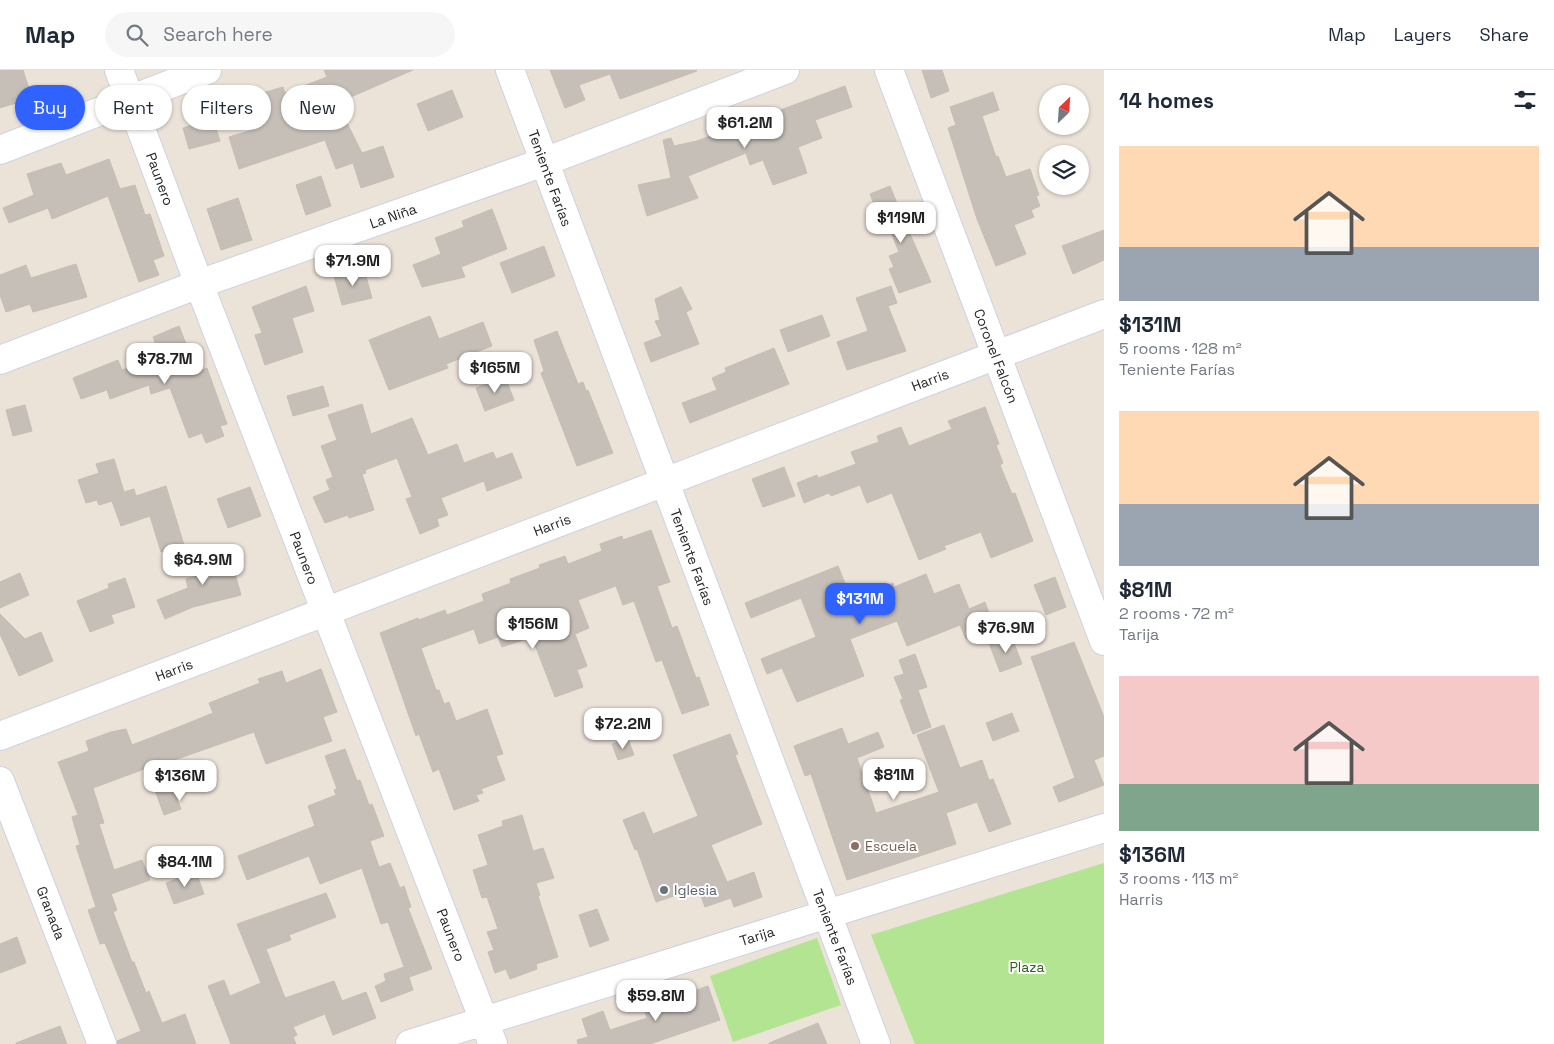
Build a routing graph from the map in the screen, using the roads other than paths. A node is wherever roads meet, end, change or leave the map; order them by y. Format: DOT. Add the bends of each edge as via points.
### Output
graph roads {
  1 [pos="119,70"];
  2 [pos="208,70"];
  3 [pos="510,70"];
  4 [pos="785,70"];
  5 [pos="890,70"];
  6 [pos="124,85"];
  7 [pos="169,85"];
  8 [pos="95,113"];
  9 [pos="141,130"];
  10 [pos="0,150"];
  11 [pos="544,162"];
  12 [pos="199,284"];
  13 [pos="1104,314"];
  14 [pos="995,355"];
  15 [pos="0,360"];
  16 [pos="664,482"];
  17 [pos="326,613"];
  18 [pos="1104,642"];
  19 [pos="0,736"];
  20 [pos="0,781"];
  21 [pos="1104,828"];
  22 [pos="826,914"];
  23 [pos="488,1032"];
  24 [pos="102,1044"];
  25 [pos="410,1044"];
  26 [pos="876,1044"];
  1 -- 6 [label="street, Paunero"];
  2 -- 7 [label="street"];
  3 -- 11 [label="street, Teniente Farías"];
  4 -- 11 [label="street, La Niña"];
  5 -- 14 [label="street, Coronel Falcón"];
  8 -- 10 [label="street"];
  9 -- 12 [label="street, Paunero"];
  11 -- 12 [label="street, La Niña"];
  11 -- 16 [label="street, Teniente Farías"];
  12 -- 15 [label="street, La Niña"];
  12 -- 17 [label="street, Paunero"];
  13 -- 14 [label="street, Harris"];
  14 -- 16 [label="street, Harris"];
  14 -- 18 [label="street, Coronel Falcón"];
  16 -- 17 [label="street, Harris"];
  16 -- 22 [label="street, Teniente Farías"];
  17 -- 19 [label="street, Harris"];
  17 -- 23 [label="street, Paunero"];
  20 -- 24 [label="street, Granada"];
  21 -- 22 [label="street, Tarija"];
  22 -- 23 [label="street, Tarija"];
  22 -- 26 [label="street, Teniente Farías"];
  23 -- 25 [label="street, Tarija"];
}
